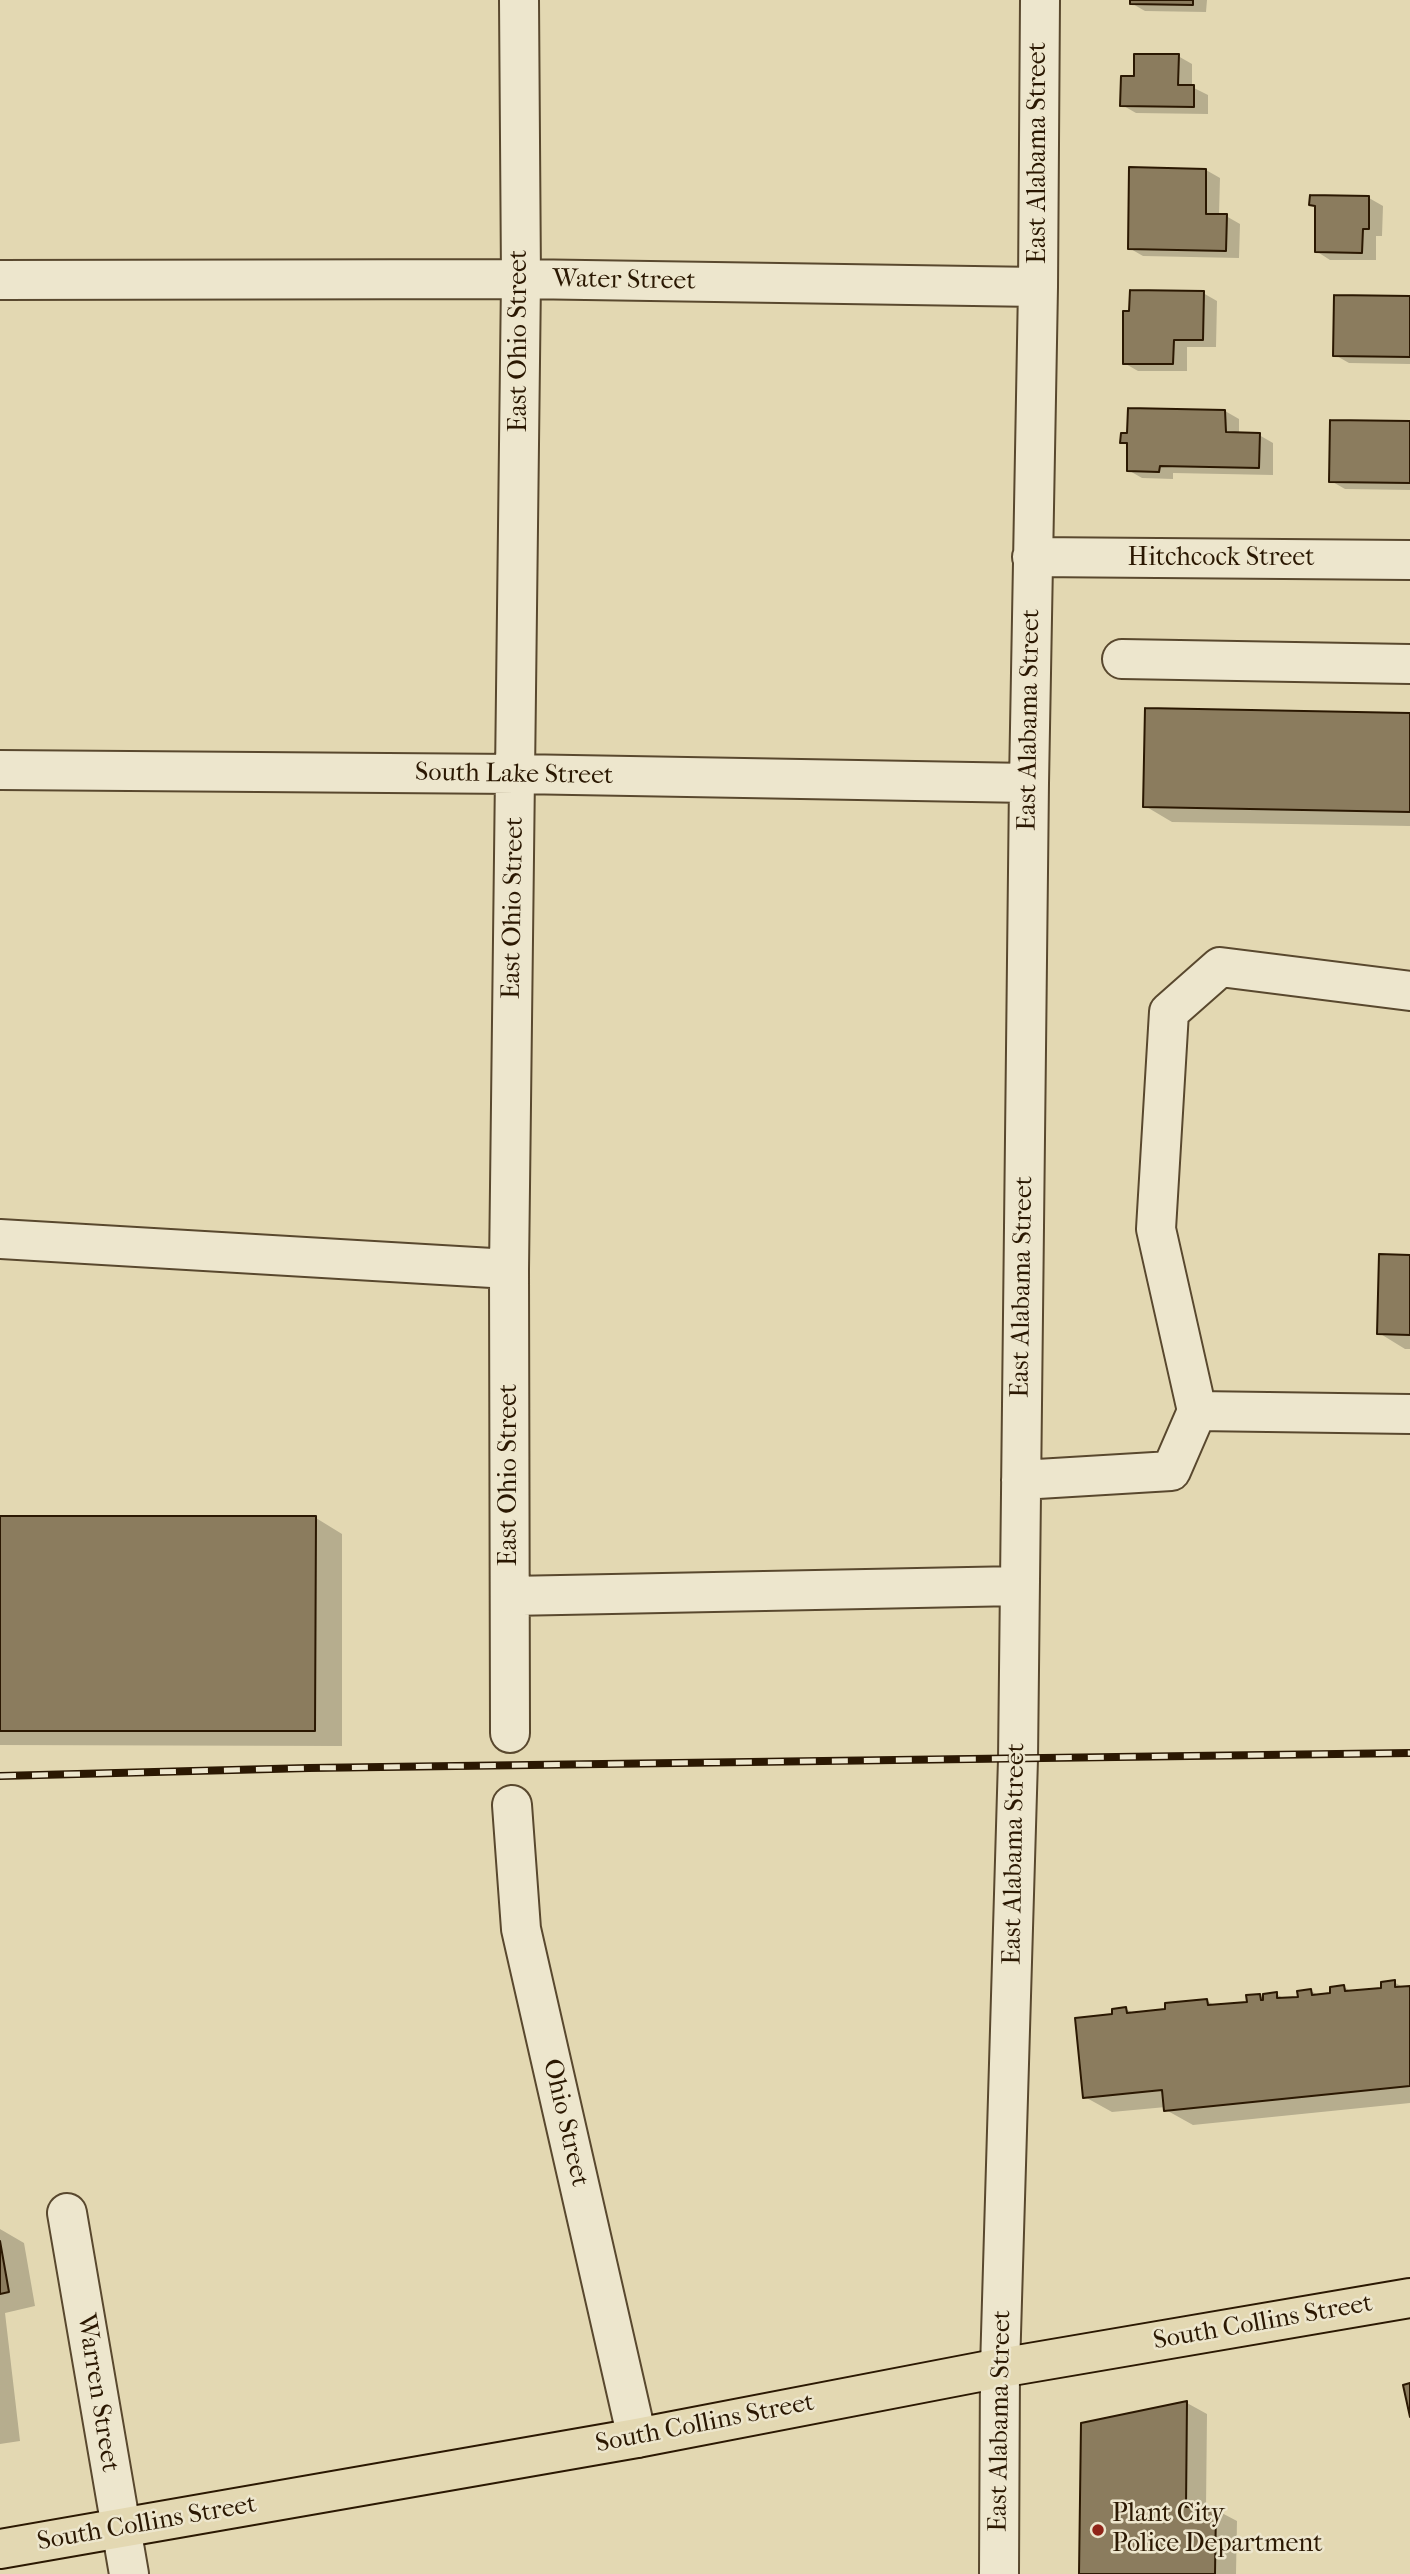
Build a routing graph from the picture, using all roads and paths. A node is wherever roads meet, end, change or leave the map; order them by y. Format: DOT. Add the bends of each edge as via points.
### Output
graph roads {
  1 [pos="519,0"];
  2 [pos="1040,0"];
  3 [pos="521,279"];
  4 [pos="0,280"];
  5 [pos="1038,287"];
  6 [pos="1032,557"];
  7 [pos="1410,560"];
  8 [pos="1122,659"];
  9 [pos="1410,664"];
  10 [pos="0,770"];
  11 [pos="516,774"];
  12 [pos="1029,783"];
  13 [pos="1410,991"];
  14 [pos="0,1239"];
  15 [pos="509,1269"];
  16 [pos="1197,1411"];
  17 [pos="1410,1414"];
  18 [pos="1021,1480"];
  19 [pos="1019,1586"];
  20 [pos="510,1596"];
  21 [pos="510,1733"];
  22 [pos="512,1805"];
  23 [pos="67,2213"];
  24 [pos="1410,2298"];
  25 [pos="1000,2368"];
  26 [pos="637,2438"];
  27 [pos="120,2528"];
  28 [pos="0,2549"];
  29 [pos="128,2574"];
  30 [pos="999,2574"];
  1 -- 3 [label="street, East Ohio Street"];
  2 -- 5 [label="street, East Alabama Street"];
  3 -- 4 [label="street, Water Street"];
  3 -- 5 [label="street, Water Street"];
  3 -- 11 [label="street, East Ohio Street"];
  5 -- 6 [label="street, East Alabama Street"];
  6 -- 7 [label="street, Hitchcock Street"];
  6 -- 12 [label="street, East Alabama Street"];
  8 -- 9 [label="street"];
  10 -- 11 [label="street, South Lake Street"];
  11 -- 12 [label="street, South Lake Street"];
  11 -- 15 [label="street, East Ohio Street"];
  12 -- 18 [label="street, East Alabama Street"];
  13 -- 16 [label="street" via="1220,967 1169,1012 1156,1229"];
  14 -- 15 [label="street"];
  15 -- 20 [label="street, East Ohio Street"];
  16 -- 17 [label="street"];
  16 -- 18 [label="street" via="1171,1471"];
  18 -- 19 [label="street, East Alabama Street"];
  19 -- 20 [label="street"];
  19 -- 25 [label="street, East Alabama Street"];
  20 -- 21 [label="street, East Ohio Street"];
  22 -- 26 [label="street, Ohio Street" via="521,1929"];
  23 -- 27 [label="street, Warren Street"];
  24 -- 25 [label="main road, South Collins Street"];
  25 -- 26 [label="main road, South Collins Street"];
  25 -- 30 [label="street, East Alabama Street"];
  26 -- 27 [label="main road, South Collins Street"];
  27 -- 28 [label="main road, South Collins Street"];
  27 -- 29 [label="street, Warren Street"];
}
